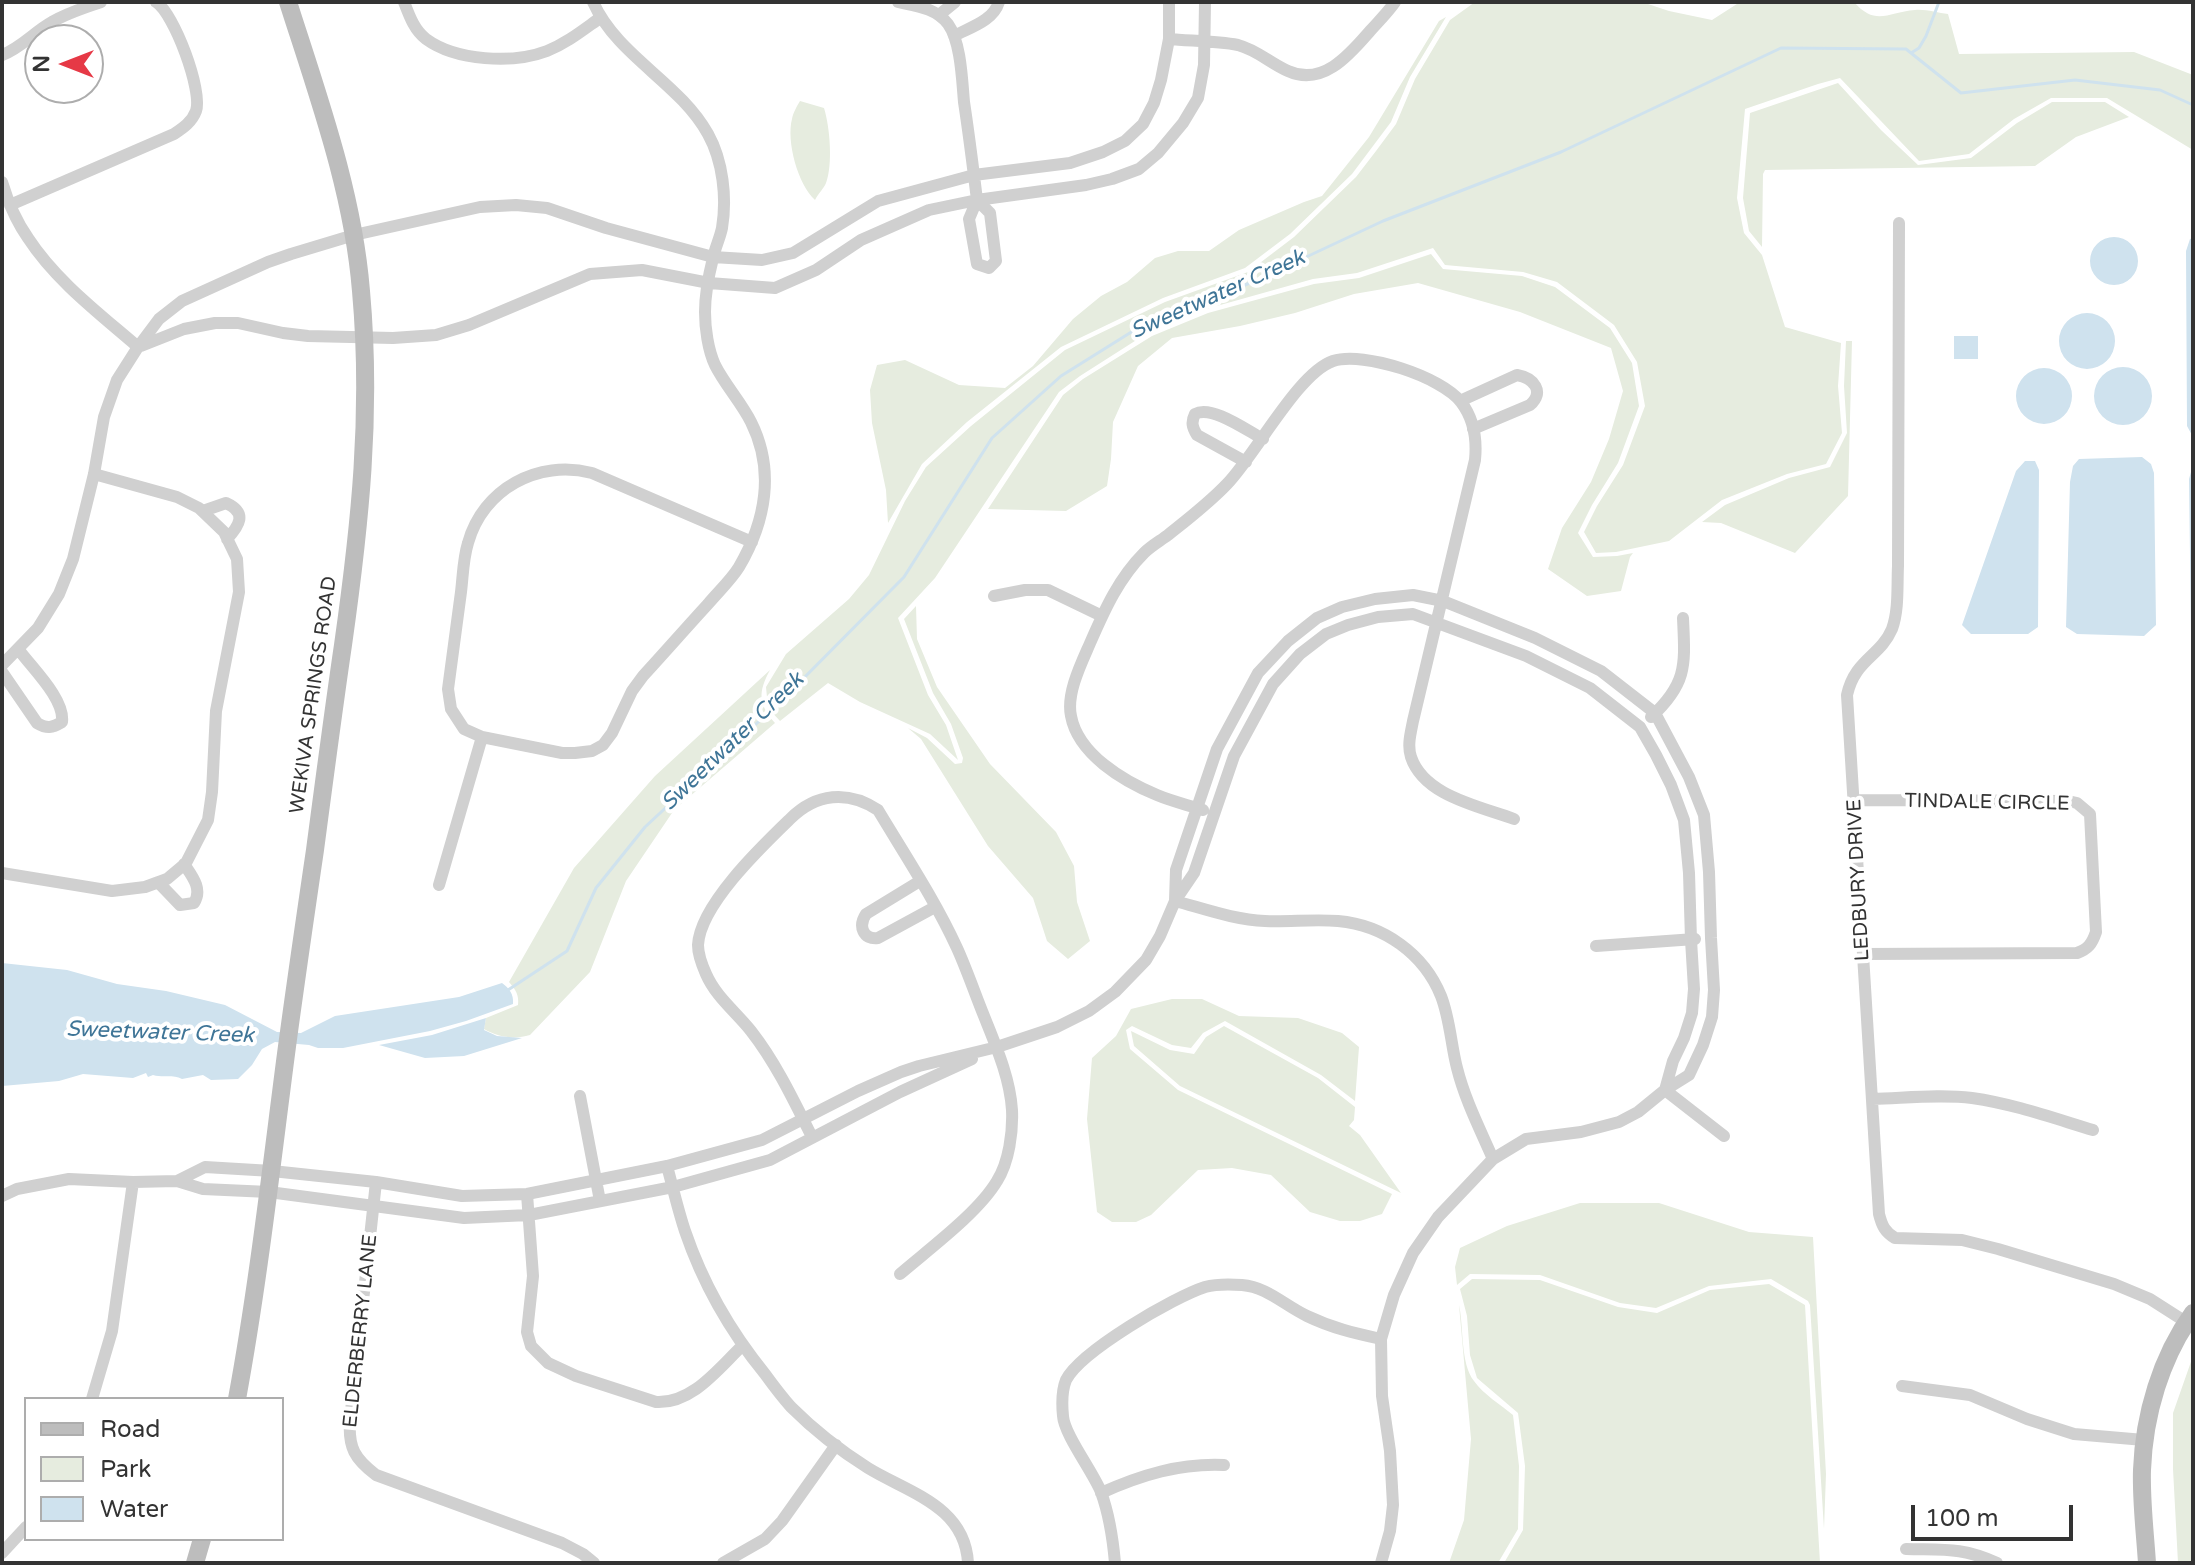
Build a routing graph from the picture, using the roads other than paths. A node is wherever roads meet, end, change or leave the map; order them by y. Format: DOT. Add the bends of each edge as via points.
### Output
graph roads {
  1 [pos="101,2"];
  2 [pos="156,2"];
  3 [pos="288,2"];
  4 [pos="404,2"];
  5 [pos="593,2"];
  6 [pos="898,2"];
  7 [pos="955,2"];
  8 [pos="999,2"];
  9 [pos="1169,2"];
  10 [pos="1205,2"];
  11 [pos="1395,2"];
  12 [pos="939,15"];
  13 [pos="600,18"];
  14 [pos="954,36"];
  15 [pos="1169,39"];
  16 [pos="1205,42"];
  17 [pos="2,55"];
  18 [pos="974,175"];
  19 [pos="2,182"];
  20 [pos="977,200"];
  21 [pos="10,205"];
  22 [pos="1899,223"];
  23 [pos="354,235"];
  24 [pos="713,257"];
  25 [pos="709,283"];
  26 [pos="364,336"];
  27 [pos="138,347"];
  28 [pos="1460,401"];
  29 [pos="1473,429"];
  30 [pos="1263,439"];
  31 [pos="1246,462"];
  32 [pos="94,474"];
  33 [pos="203,511"];
  34 [pos="227,539"];
  35 [pos="752,542"];
  36 [pos="994,596"];
  37 [pos="1443,601"];
  38 [pos="1102,616"];
  39 [pos="1683,618"];
  40 [pos="1438,622"];
  41 [pos="19,650"];
  42 [pos="2,665"];
  43 [pos="2,672"];
  44 [pos="1258,673"];
  45 [pos="1273,684"];
  46 [pos="1655,713"];
  47 [pos="1640,727"];
  48 [pos="482,737"];
  49 [pos="1854,800"];
  50 [pos="1196,808"];
  51 [pos="1213,814"];
  52 [pos="1514,819"];
  53 [pos="184,864"];
  54 [pos="2,873"];
  55 [pos="920,881"];
  56 [pos="158,882"];
  57 [pos="439,885"];
  58 [pos="1175,901"];
  59 [pos="935,907"];
  60 [pos="1711,938"];
  61 [pos="1691,940"];
  62 [pos="1596,946"];
  63 [pos="1863,954"];
  64 [pos="997,1047"];
  65 [pos="1665,1090"];
  66 [pos="580,1096"];
  67 [pos="1873,1099"];
  68 [pos="802,1118"];
  69 [pos="2093,1130"];
  70 [pos="1724,1136"];
  71 [pos="812,1137"];
  72 [pos="1493,1159"];
  73 [pos="667,1166"];
  74 [pos="272,1171"];
  75 [pos="177,1181"];
  76 [pos="596,1181"];
  77 [pos="133,1182"];
  78 [pos="376,1182"];
  79 [pos="673,1187"];
  80 [pos="269,1192"];
  81 [pos="527,1194"];
  82 [pos="2,1196"];
  83 [pos="600,1201"];
  84 [pos="374,1206"];
  85 [pos="529,1215"];
  86 [pos="900,1274"];
  87 [pos="2190,1317"];
  88 [pos="1381,1339"];
  89 [pos="742,1346"];
  90 [pos="1902,1386"];
  91 [pos="93,1397"];
  92 [pos="237,1397"];
  93 [pos="2144,1440"];
  94 [pos="836,1445"];
  95 [pos="1224,1465"];
  96 [pos="1101,1493"];
  97 [pos="24,1529"];
  98 [pos="201,1541"];
  99 [pos="1906,1549"];
  100 [pos="2,1553"];
  101 [pos="195,1563"];
  102 [pos="594,1563"];
  103 [pos="723,1563"];
  104 [pos="968,1563"];
  105 [pos="1115,1563"];
  106 [pos="1381,1563"];
  107 [pos="1997,1563"];
  108 [pos="2147,1563"];
  1 -- 17 [label="street" via="49,23"];
  2 -- 21 [label="street" via="170,17 196,84 195,113 187,125"];
  3 -- 23 [label="main road, WEKIVA SPRINGS ROAD"];
  4 -- 13 [label="street" via="425,38 479,58 545,52"];
  5 -- 13 [label="street"];
  6 -- 12 [label="street"];
  7 -- 12 [label="street"];
  8 -- 14 [label="street" via="990,18"];
  9 -- 15 [label="street"];
  10 -- 16 [label="street"];
  11 -- 16 [label="street" via="1349,56 1316,75 1287,71 1238,45"];
  12 -- 14 [label="street"];
  13 -- 24 [label="street" via="625,49 683,100 708,134 720,164 724,198"];
  14 -- 18 [label="street"];
  15 -- 16 [label="street"];
  15 -- 18 [label="street" via="1154,103 1125,141 1070,163"];
  16 -- 20 [label="street" via="1198,98 1183,123 1139,169 1086,185"];
  18 -- 20 [label="street"];
  18 -- 24 [label="street" via="878,201 793,253 762,260"];
  19 -- 21 [label="street"];
  20 -- 20 [label="street" via="969,219 977,264 989,268 996,261 990,213"];
  20 -- 25 [label="street" via="929,210 775,288"];
  21 -- 27 [label="street" via="47,262"];
  22 -- 49 [label="street, LEDBURY DRIVE" via="1896,608 1886,639 1858,668 1849,687"];
  23 -- 24 [label="street" via="480,207 516,205 547,208"];
  23 -- 26 [label="main road, WEKIVA SPRINGS ROAD"];
  23 -- 27 [label="street" via="268,262 182,301 159,319"];
  24 -- 25 [label="street"];
  25 -- 26 [label="street" via="642,270 590,274 436,335"];
  25 -- 35 [label="street" via="705,310 714,363 752,423 766,475 763,514"];
  26 -- 27 [label="street" via="308,336 215,323"];
  26 -- 74 [label="main road, WEKIVA SPRINGS ROAD" via="366,435 359,531"];
  27 -- 32 [label="street" via="117,380 104,417"];
  28 -- 29 [label="street"];
  28 -- 29 [label="street" via="1517,375 1535,382 1538,392 1530,405"];
  28 -- 30 [label="street" via="1439,384 1388,363 1335,361 1316,370"];
  29 -- 37 [label="street" via="1475,460"];
  30 -- 31 [label="street"];
  30 -- 31 [label="street" via="1211,412 1195,414 1191,421 1197,435"];
  31 -- 38 [label="street" via="1196,512 1144,553"];
  32 -- 33 [label="street" via="177,497"];
  32 -- 41 [label="street" via="59,594"];
  33 -- 34 [label="street"];
  33 -- 34 [label="street" via="226,503 237,510 237,528"];
  34 -- 53 [label="street" via="237,559 239,592 216,711 208,820"];
  35 -- 48 [label="street" via="738,569 632,691 603,745 562,753"];
  35 -- 48 [label="street" via="573,468 552,469 514,483 477,520 467,545 448,689 451,709 464,729"];
  36 -- 38 [label="street" via="1048,590"];
  37 -- 40 [label="street"];
  37 -- 44 [label="street" via="1413,595 1342,607 1297,633"];
  37 -- 46 [label="street" via="1601,671"];
  38 -- 50 [label="street" via="1074,681 1070,714 1078,735 1123,778"];
  39 -- 46 [label="street" via="1684,669"];
  40 -- 45 [label="street" via="1413,614 1348,625 1300,654"];
  40 -- 47 [label="street" via="1590,688"];
  40 -- 52 [label="street" via="1409,741 1410,756 1422,778 1440,791"];
  41 -- 42 [label="street"];
  41 -- 43 [label="street" via="60,703 62,722 53,728 37,723"];
  44 -- 45 [label="street"];
  44 -- 50 [label="street" via="1217,749"];
  45 -- 51 [label="street" via="1234,756"];
  46 -- 47 [label="street"];
  46 -- 60 [label="street" via="1704,815"];
  47 -- 61 [label="street" via="1684,820"];
  48 -- 57 [label="street"];
  49 -- 63 [label="street, LEDBURY DRIVE"];
  49 -- 63 [label="street, TINDALE CIRCLE" via="2077,803 2090,814 2092,845 2096,932 2086,949"];
  50 -- 51 [label="street"];
  50 -- 58 [label="street" via="1176,870"];
  51 -- 58 [label="street" via="1194,873"];
  53 -- 56 [label="street"];
  53 -- 56 [label="street" via="196,885 194,903 180,905"];
  54 -- 56 [label="street" via="112,891"];
  55 -- 59 [label="street"];
  55 -- 59 [label="street" via="866,914 861,921 865,935 878,938"];
  55 -- 68 [label="street" via="878,810 847,796 830,797 794,815 758,851 702,926 698,944 707,977 770,1059"];
  58 -- 64 [label="street" via="1146,960 1115,992 1057,1027"];
  58 -- 72 [label="street" via="1263,921 1357,924 1412,953 1442,998 1457,1070"];
  59 -- 64 [label="street"];
  60 -- 61 [label="street"];
  60 -- 65 [label="street" via="1712,1017 1689,1075"];
  61 -- 62 [label="street"];
  61 -- 65 [label="street" via="1692,1013"];
  63 -- 67 [label="street, LEDBURY DRIVE"];
  64 -- 68 [label="street" via="901,1072"];
  64 -- 71 [label="street"];
  64 -- 86 [label="street" via="1012,1110 998,1180 981,1203"];
  65 -- 70 [label="street"];
  65 -- 72 [label="street" via="1619,1122 1526,1139"];
  66 -- 76 [label="street"];
  67 -- 69 [label="street" via="1969,1098"];
  67 -- 87 [label="street, LEDBURY DRIVE" via="1879,1214 1888,1235 1962,1240 1998,1249 2114,1284"];
  68 -- 71 [label="street"];
  68 -- 73 [label="street" via="762,1140"];
  71 -- 79 [label="street" via="770,1160"];
  72 -- 88 [label="street" via="1438,1217 1413,1253"];
  73 -- 76 [label="street"];
  73 -- 79 [label="street"];
  74 -- 75 [label="street" via="205,1167"];
  74 -- 78 [label="street"];
  74 -- 80 [label="main road, WEKIVA SPRINGS ROAD"];
  75 -- 77 [label="street"];
  75 -- 80 [label="street" via="203,1189"];
  76 -- 81 [label="street"];
  76 -- 83 [label="street"];
  77 -- 82 [label="street" via="69,1179"];
  77 -- 91 [label="street" via="112,1331"];
  78 -- 81 [label="street" via="462,1196"];
  78 -- 84 [label="street, ELDERBERRY LANE"];
  79 -- 83 [label="street"];
  79 -- 89 [label="street" via="702,1275"];
  80 -- 84 [label="street"];
  80 -- 92 [label="main road, WEKIVA SPRINGS ROAD"];
  81 -- 85 [label="street"];
  83 -- 85 [label="street"];
  84 -- 85 [label="street" via="464,1218"];
  84 -- 102 [label="street, ELDERBERRY LANE" via="350,1420 354,1453 376,1475 562,1543"];
  85 -- 89 [label="street" via="533,1276 527,1332 531,1346 548,1363 667,1402 694,1390"];
  87 -- 93 [label="main road" via="2159,1378"];
  88 -- 96 [label="street" via="1338,1330 1269,1292 1244,1285 1210,1285 1179,1296 1109,1340 1066,1381 1063,1420"];
  88 -- 106 [label="street" via="1393,1505"];
  89 -- 94 [label="street" via="791,1407"];
  90 -- 93 [label="street" via="1970,1395 2074,1434"];
  93 -- 108 [label="main road"];
  94 -- 103 [label="street" via="774,1530"];
  94 -- 104 [label="street" via="945,1513 960,1530"];
  95 -- 96 [label="street" via="1152,1473"];
  96 -- 105 [label="street"];
  97 -- 100 [label="street"];
  98 -- 101 [label="main road"];
  99 -- 107 [label="street" via="1957,1550"];
}
